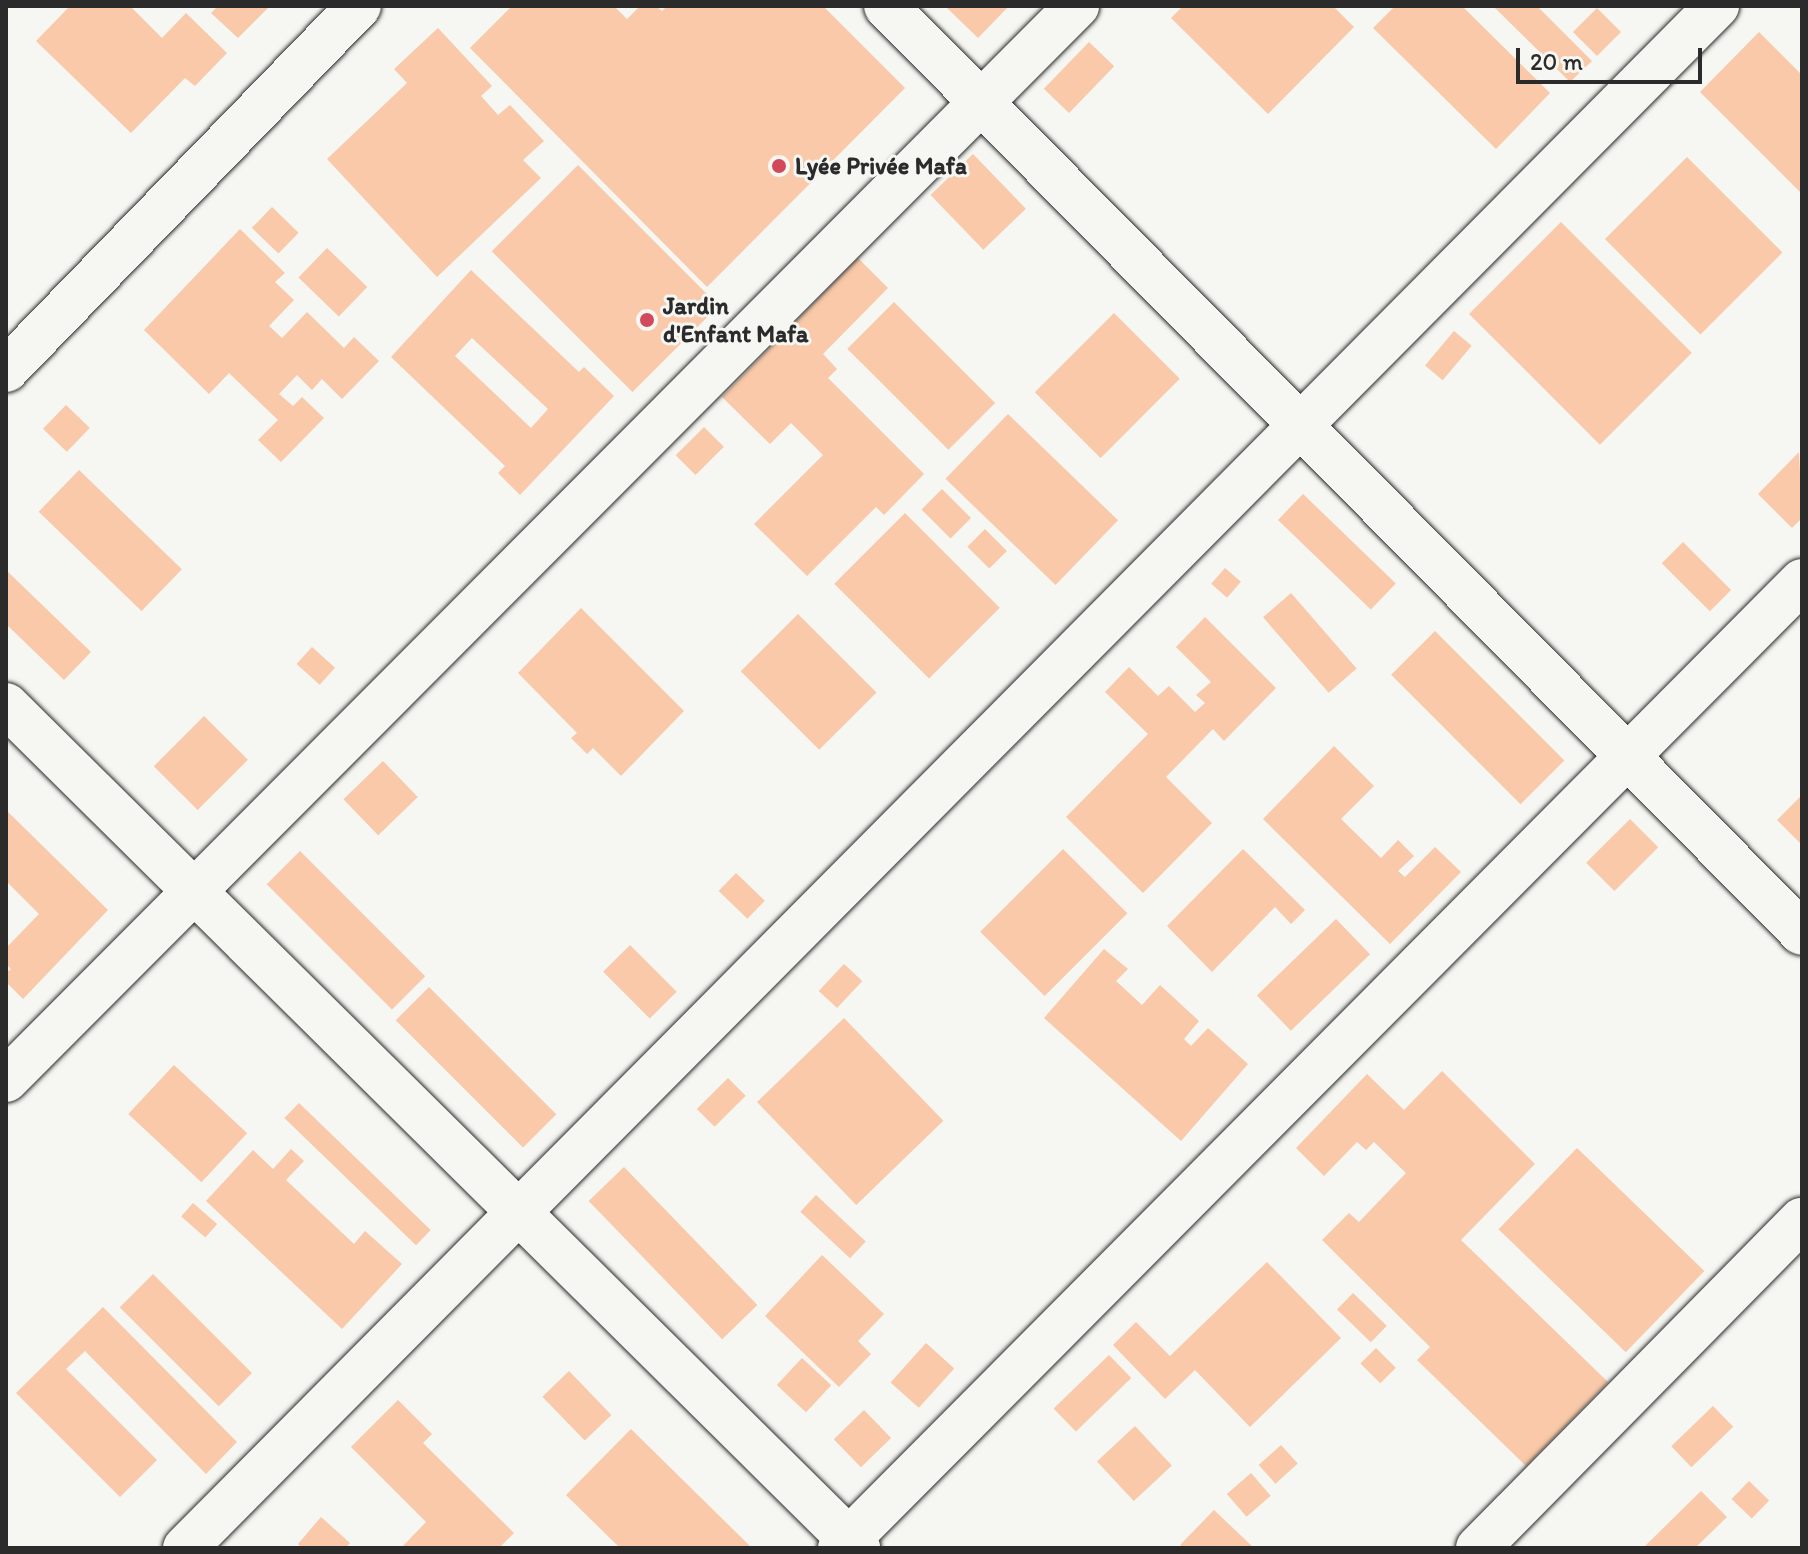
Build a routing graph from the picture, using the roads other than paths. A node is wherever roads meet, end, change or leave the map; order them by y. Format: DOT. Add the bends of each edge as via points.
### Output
graph roads {
  1 [pos="359,6"];
  2 [pos="886,6"];
  3 [pos="1077,6"];
  4 [pos="1717,6"];
  5 [pos="981,103"];
  6 [pos="6,370"];
  7 [pos="1301,426"];
  8 [pos="1802,581"];
  9 [pos="6,705"];
  10 [pos="1628,756"];
  11 [pos="195,892"];
  12 [pos="1802,933"];
  13 [pos="6,1080"];
  14 [pos="518,1212"];
  15 [pos="1802,1220"];
  16 [pos="849,1545"];
  17 [pos="185,1548"];
  18 [pos="1478,1548"];
  1 -- 6 [label="street"];
  2 -- 5 [label="street"];
  3 -- 5 [label="street"];
  4 -- 7 [label="street"];
  5 -- 7 [label="street"];
  5 -- 11 [label="street"];
  7 -- 10 [label="street"];
  7 -- 14 [label="street"];
  8 -- 10 [label="street"];
  9 -- 11 [label="street"];
  10 -- 12 [label="street"];
  10 -- 16 [label="street"];
  11 -- 13 [label="street"];
  11 -- 14 [label="street"];
  14 -- 16 [label="street"];
  14 -- 17 [label="street"];
  15 -- 18 [label="street"];
}
